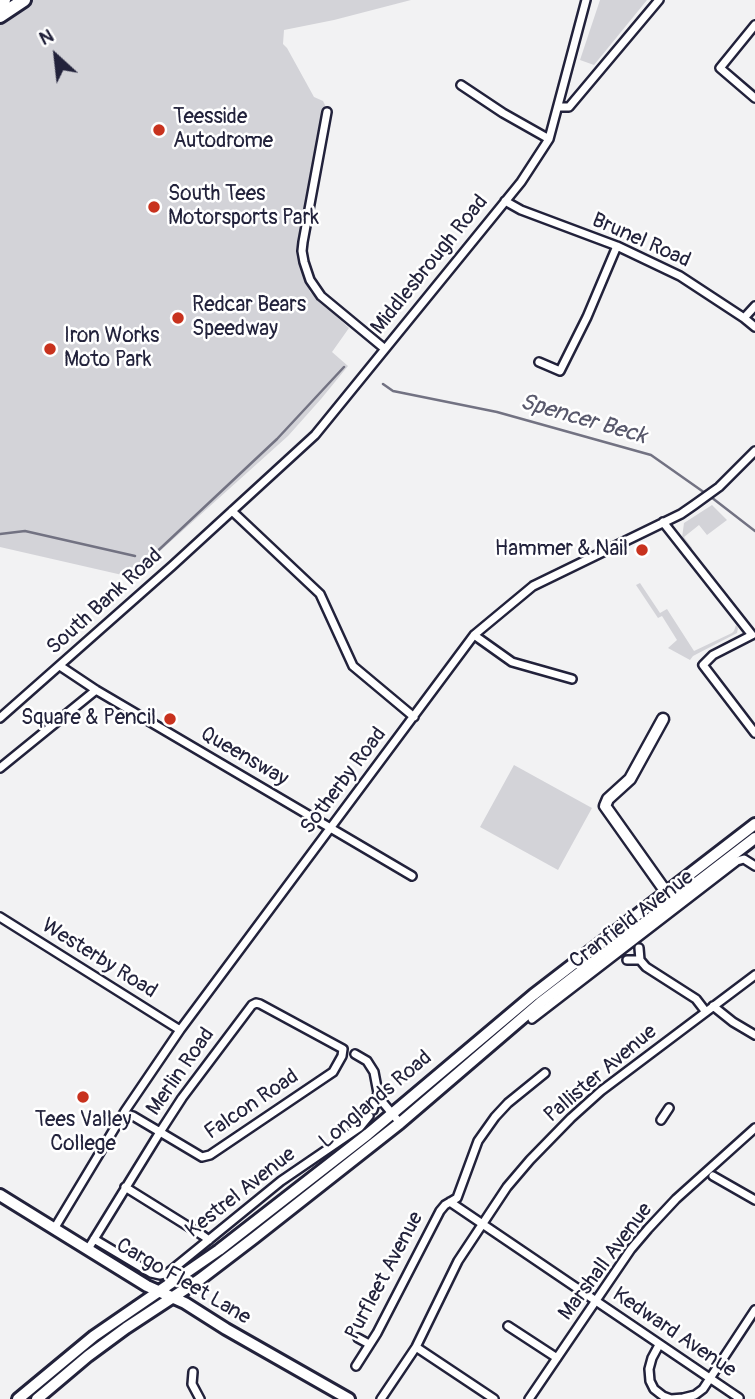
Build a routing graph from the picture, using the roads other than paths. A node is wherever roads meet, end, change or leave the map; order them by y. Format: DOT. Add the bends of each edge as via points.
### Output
graph roads {
  1 [pos="24,0"];
  2 [pos="586,0"];
  3 [pos="659,0"];
  4 [pos="0,16"];
  5 [pos="755,25"];
  6 [pos="461,85"];
  7 [pos="755,97"];
  8 [pos="558,107"];
  9 [pos="327,112"];
  10 [pos="549,139"];
  11 [pos="505,201"];
  12 [pos="617,246"];
  13 [pos="755,306"];
  14 [pos="744,318"];
  15 [pos="755,327"];
  16 [pos="385,349"];
  17 [pos="539,362"];
  18 [pos="755,451"];
  19 [pos="232,511"];
  20 [pos="663,522"];
  21 [pos="474,635"];
  22 [pos="60,666"];
  23 [pos="572,679"];
  24 [pos="96,690"];
  25 [pos="414,717"];
  26 [pos="0,718"];
  27 [pos="663,719"];
  28 [pos="755,733"];
  29 [pos="0,768"];
  30 [pos="755,824"];
  31 [pos="331,829"];
  32 [pos="755,838"];
  33 [pos="755,866"];
  34 [pos="412,876"];
  35 [pos="670,897"];
  36 [pos="0,917"];
  37 [pos="639,948"];
  38 [pos="627,960"];
  39 [pos="640,960"];
  40 [pos="755,975"];
  41 [pos="709,1009"];
  42 [pos="531,1019"];
  43 [pos="180,1030"];
  44 [pos="755,1035"];
  45 [pos="343,1049"];
  46 [pos="355,1054"];
  47 [pos="545,1073"];
  48 [pos="378,1093"];
  49 [pos="669,1108"];
  50 [pos="389,1111"];
  51 [pos="133,1116"];
  52 [pos="661,1120"];
  53 [pos="400,1124"];
  54 [pos="755,1128"];
  55 [pos="160,1132"];
  56 [pos="713,1176"];
  57 [pos="125,1187"];
  58 [pos="0,1195"];
  59 [pos="755,1200"];
  60 [pos="450,1202"];
  61 [pos="482,1223"];
  62 [pos="54,1229"];
  63 [pos="94,1239"];
  64 [pos="209,1240"];
  65 [pos="88,1249"];
  66 [pos="159,1291"];
  67 [pos="172,1297"];
  68 [pos="596,1301"];
  69 [pos="755,1310"];
  70 [pos="508,1326"];
  71 [pos="358,1338"];
  72 [pos="369,1344"];
  73 [pos="659,1345"];
  74 [pos="416,1347"];
  75 [pos="557,1358"];
  76 [pos="356,1366"];
  77 [pos="193,1373"];
  78 [pos="710,1378"];
  79 [pos="342,1397"];
  80 [pos="739,1398"];
  81 [pos="18,1399"];
  82 [pos="37,1399"];
  83 [pos="200,1399"];
  84 [pos="381,1399"];
  85 [pos="494,1399"];
  86 [pos="529,1399"];
  1 -- 4 [label="highway"];
  2 -- 8 [label="street, Middlesbrough Road"];
  3 -- 8 [label="street" via="569,107"];
  5 -- 7 [label="street" via="720,68"];
  6 -- 10 [label="street"];
  8 -- 10 [label="street, Middlesbrough Road"];
  9 -- 16 [label="street" via="303,242 304,262 321,296"];
  10 -- 11 [label="street, Middlesbrough Road"];
  11 -- 12 [label="street, Brunel Road"];
  11 -- 16 [label="street, Middlesbrough Road"];
  12 -- 14 [label="street, Brunel Road" via="680,276"];
  12 -- 17 [label="street" via="560,371"];
  13 -- 14 [label="street"];
  14 -- 15 [label="street, Brunel Road"];
  16 -- 19 [label="street, Middlesbrough Road" via="315,435"];
  18 -- 20 [label="street, Sotherby Road" via="702,500"];
  19 -- 22 [label="street, South Bank Road"];
  19 -- 25 [label="street" via="320,594 353,666"];
  20 -- 21 [label="street, Sotherby Road" via="533,586"];
  20 -- 28 [label="street" via="752,635 713,655 704,665"];
  21 -- 23 [label="street" via="512,662"];
  21 -- 25 [label="street, Sotherby Road"];
  22 -- 24 [label="street, Queensway"];
  22 -- 26 [label="street, South Bank Road"];
  24 -- 29 [label="street"];
  24 -- 31 [label="street, Queensway"];
  25 -- 31 [label="street, Sotherby Road"];
  27 -- 35 [label="street" via="630,779 606,806"];
  30 -- 35 [label="main road, Longlands Road"];
  31 -- 34 [label="street, Queensway"];
  31 -- 43 [label="street, Sotherby Road"];
  32 -- 35 [label="main road, Longlands Road"];
  33 -- 42 [label="street, Cranfield Avenue" via="744,859 737,861"];
  35 -- 50 [label="main road, Longlands Road" via="533,995"];
  35 -- 53 [label="main road, Longlands Road"];
  36 -- 43 [label="street, Westerby Road"];
  37 -- 39 [label="street"];
  38 -- 39 [label="street"];
  39 -- 41 [label="street"];
  40 -- 41 [label="street, Pallister Avenue"];
  41 -- 44 [label="street"];
  41 -- 61 [label="street, Pallister Avenue" via="578,1111 530,1160"];
  43 -- 62 [label="street, Sotherby Road" via="128,1105"];
  45 -- 55 [label="street, Falcon Road" via="332,1072 210,1155 202,1157"];
  45 -- 55 [label="street, Merlin Road" via="256,1003"];
  46 -- 48 [label="street" via="371,1066"];
  47 -- 60 [label="street, Purfleet Avenue" via="495,1117 478,1141 457,1198"];
  48 -- 50 [label="street"];
  48 -- 64 [label="street, Kestrel Avenue" via="360,1127 281,1181"];
  49 -- 52 [label="street"];
  50 -- 53 [label="street"];
  50 -- 66 [label="main road, Longlands Road" via="368,1134"];
  51 -- 55 [label="street, Falcon Road"];
  53 -- 67 [label="main road, Longlands Road"];
  54 -- 68 [label="street, Marshall Avenue" via="648,1229"];
  55 -- 57 [label="street, Merlin Road"];
  56 -- 59 [label="street"];
  57 -- 63 [label="street, Merlin Road"];
  57 -- 64 [label="street"];
  58 -- 62 [label="main road, Cargo Fleet Lane"];
  60 -- 61 [label="street, Kedward Avenue"];
  60 -- 72 [label="street, Purfleet Avenue" via="440,1210"];
  61 -- 68 [label="street, Kedward Avenue"];
  61 -- 74 [label="street, Pallister Avenue"];
  62 -- 65 [label="main road, Cargo Fleet Lane"];
  63 -- 64 [label="street, Kestrel Avenue" via="160,1275"];
  63 -- 65 [label="street, Merlin Road"];
  65 -- 66 [label="main road, Cargo Fleet Lane"];
  66 -- 67 [label="main road, Cargo Fleet Lane"];
  66 -- 81 [label="main road, Longlands Road" via="94,1336"];
  67 -- 79 [label="main road, Cargo Fleet Lane"];
  67 -- 82 [label="main road, Longlands Road" via="88,1356"];
  68 -- 73 [label="street, Kedward Avenue"];
  68 -- 75 [label="street, Marshall Avenue"];
  69 -- 78 [label="street"];
  70 -- 75 [label="street"];
  71 -- 72 [label="street"];
  72 -- 76 [label="street, Purfleet Avenue"];
  73 -- 78 [label="street, Kedward Avenue"];
  73 -- 78 [label="street" via="649,1369 654,1389 663,1396 695,1395"];
  74 -- 84 [label="street, Pallister Avenue"];
  74 -- 85 [label="street"];
  75 -- 86 [label="street, Marshall Avenue"];
  77 -- 83 [label="street" via="192,1384"];
  78 -- 80 [label="street, Kedward Avenue"];
}
